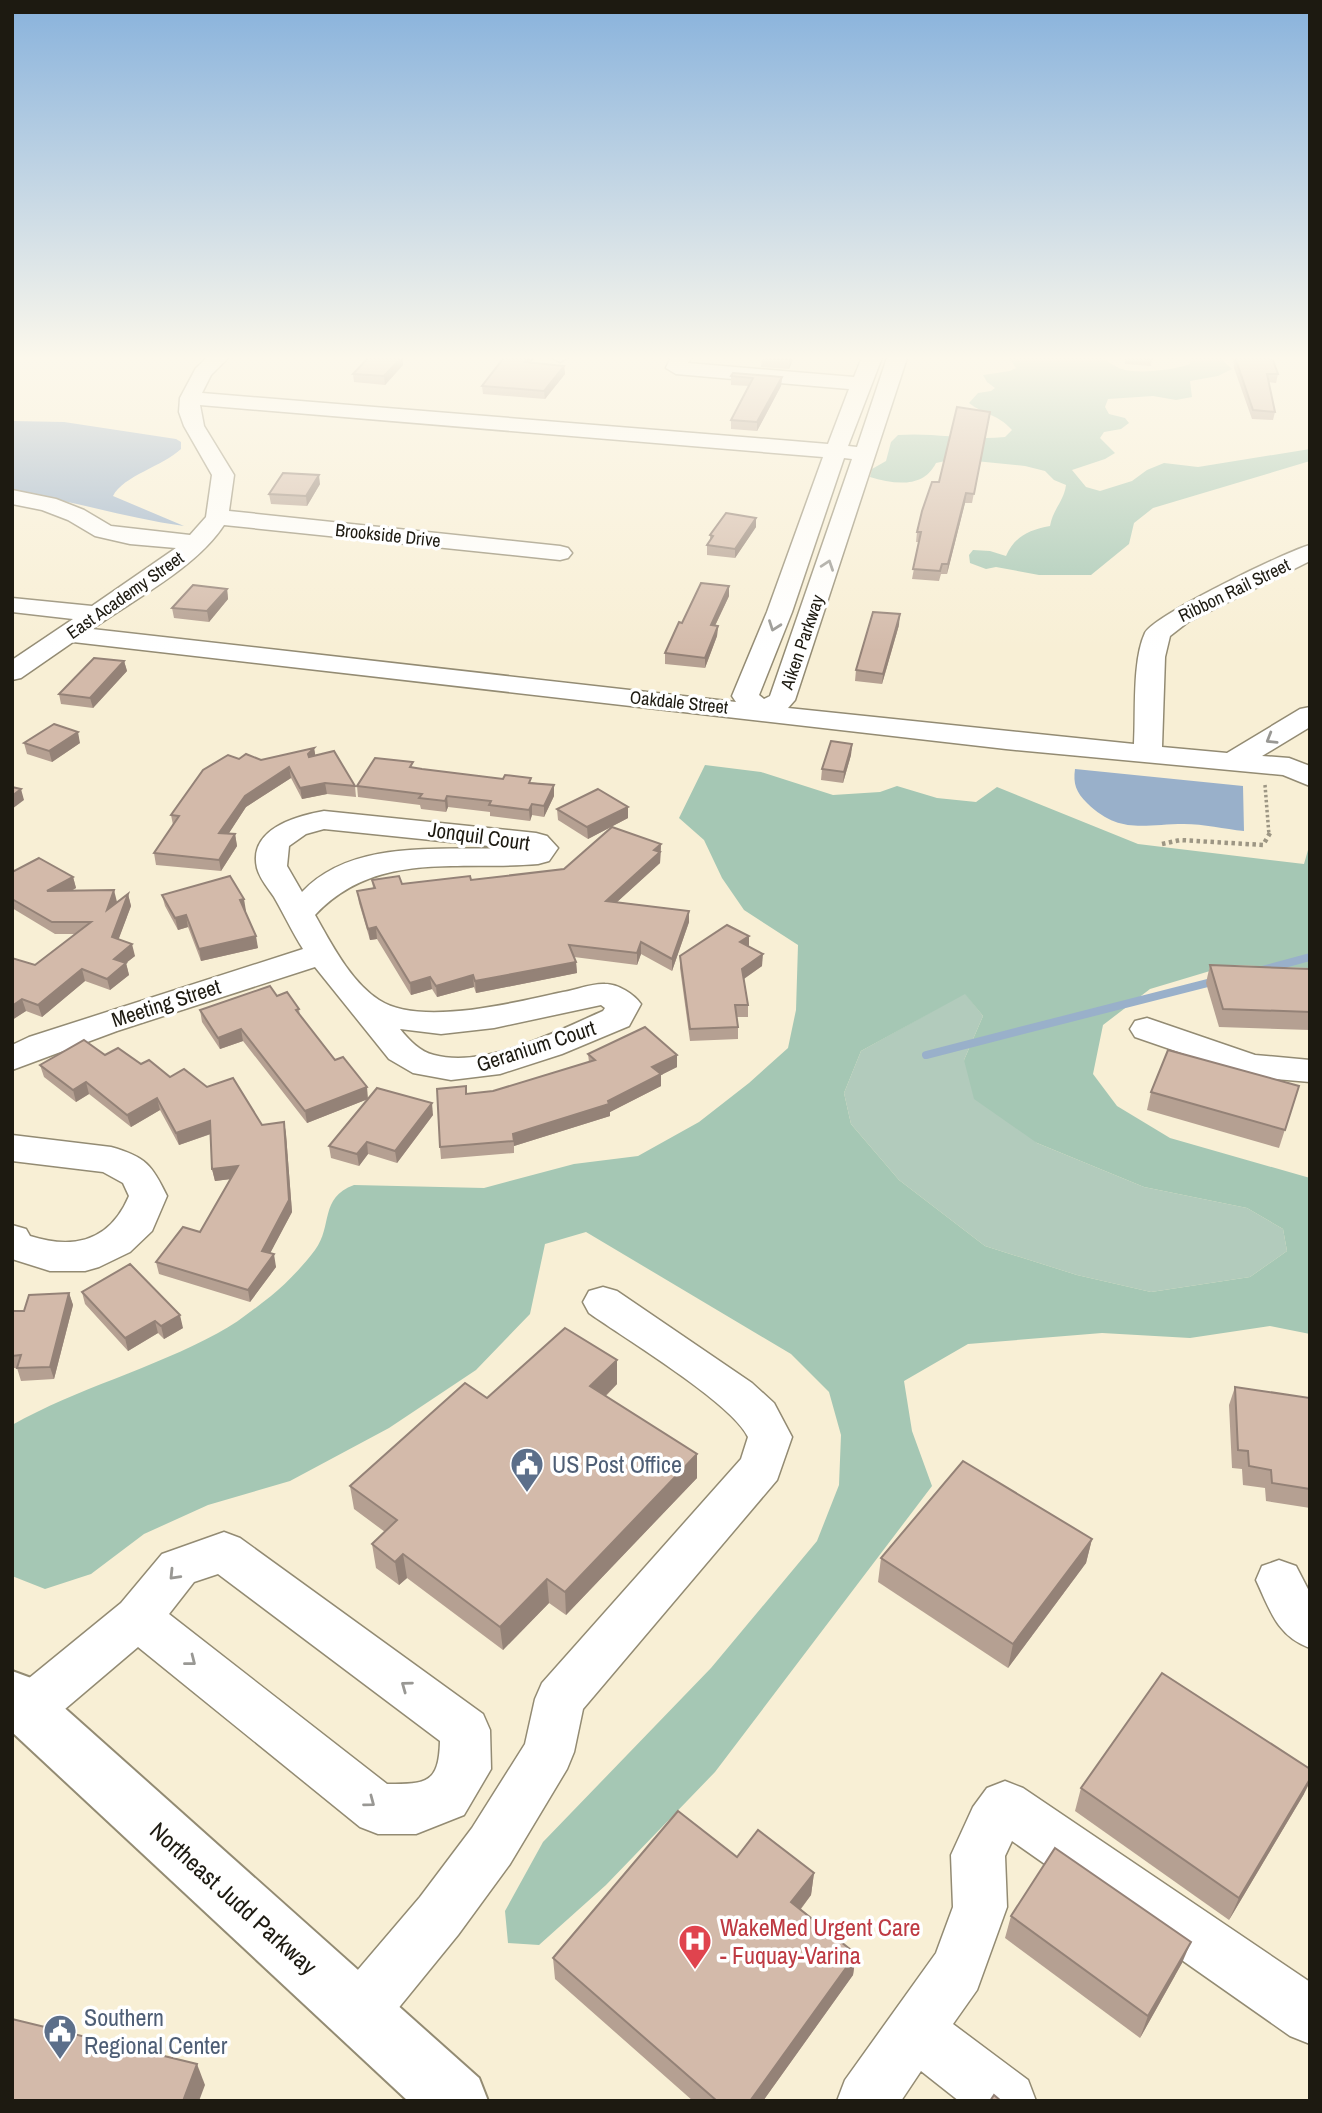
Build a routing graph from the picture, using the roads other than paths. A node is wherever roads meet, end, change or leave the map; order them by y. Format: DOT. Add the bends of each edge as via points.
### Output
graph roads {
  1 [pos="210,454"];
  2 [pos="834,454"];
  3 [pos="861,454"];
  4 [pos="865,454"];
  5 [pos="12,498"];
  6 [pos="217,517"];
  7 [pos="196,543"];
  8 [pos="559,553"];
  9 [pos="1308,554"];
  10 [pos="12,605"];
  11 [pos="99,614"];
  12 [pos="69,634"];
  13 [pos="12,672"];
  14 [pos="762,712"];
  15 [pos="1310,715"];
  16 [pos="1148,754"];
  17 [pos="1232,762"];
  18 [pos="1293,769"];
  19 [pos="422,828"];
  20 [pos="415,859"];
  21 [pos="298,914"];
  22 [pos="322,954"];
  23 [pos="368,1009"];
  24 [pos="494,1017"];
  25 [pos="1147,1029"];
  26 [pos="510,1058"];
  27 [pos="12,1059"];
  28 [pos="1310,1071"];
  29 [pos="12,1148"];
  30 [pos="12,1239"];
  31 [pos="603,1302"];
  32 [pos="1279,1580"];
  33 [pos="138,1618"];
  34 [pos="1310,1627"];
  35 [pos="18,1705"];
  36 [pos="359,2011"];
  37 [pos="1310,2015"];
  38 [pos="915,2031"];
  39 [pos="456,2101"];
  40 [pos="866,2101"];
  41 [pos="1007,2101"];
  1 -- 6 [label="street" via="223,475"];
  2 -- 14 [label="street, Aiken Parkway, one-way" via="773,630 745,696"];
  3 -- 4 [label="street"];
  14 -- 4 [label="street, Aiken Parkway, one-way" via="782,700"];
  5 -- 7 [label="street" via="76,514 103,531"];
  6 -- 7 [label="street, East Academy Street"];
  6 -- 8 [label="street, Brookside Drive"];
  7 -- 11 [label="street, East Academy Street"];
  9 -- 16 [label="street, Ribbon Rail Street" via="1179,617 1158,633 1152,657"];
  10 -- 11 [label="street"];
  11 -- 12 [label="street, East Academy Street"];
  12 -- 13 [label="street, East Academy Street"];
  12 -- 14 [label="street, Oakdale Street"];
  14 -- 16 [label="street, Oakdale Street"];
  15 -- 17 [label="street, one-way"];
  16 -- 17 [label="street, Oakdale Street"];
  17 -- 18 [label="street, Oakdale Street"];
  19 -- 20 [label="street"];
  19 -- 20 [label="street, Jonquil Court" via="536,842 543,848 538,855 524,857"];
  19 -- 21 [label="street, Jonquil Court" via="324,820 292,828 272,851 271,865"];
  20 -- 21 [label="street, Jonquil Court" via="357,868 331,880"];
  21 -- 22 [label="street, Jonquil Court"];
  22 -- 23 [label="street, Geranium Court"];
  22 -- 27 [label="street, Meeting Street" via="105,1023"];
  23 -- 24 [label="street, Geranium Court" via="420,1022"];
  23 -- 26 [label="street, Geranium Court" via="397,1047 429,1066 478,1068"];
  24 -- 26 [label="street"];
  24 -- 26 [label="street, Geranium Court" via="605,994 624,1004 617,1018"];
  25 -- 28 [label="street" via="1251,1066"];
  29 -- 30 [label="street" via="111,1160 138,1175 148,1196 138,1221 124,1236 85,1257 50,1257 16,1246"];
  31 -- 36 [label="street" via="759,1415 771,1437 761,1467 560,1699 549,1752 491,1846"];
  32 -- 34 [label="street" via="1294,1610"];
  33 -- 33 [label="street, one-way" via="378,1809 415,1809 446,1798 465,1769 465,1730 224,1552 178,1568"];
  33 -- 35 [label="street"];
  35 -- 36 [label="highway, Northeast Judd Parkway"];
  36 -- 39 [label="highway, Northeast Judd Parkway"];
  37 -- 38 [label="street" via="1005,1806 978,1854 980,1907 957,1970"];
  38 -- 40 [label="street"];
  38 -- 41 [label="street"];
}
